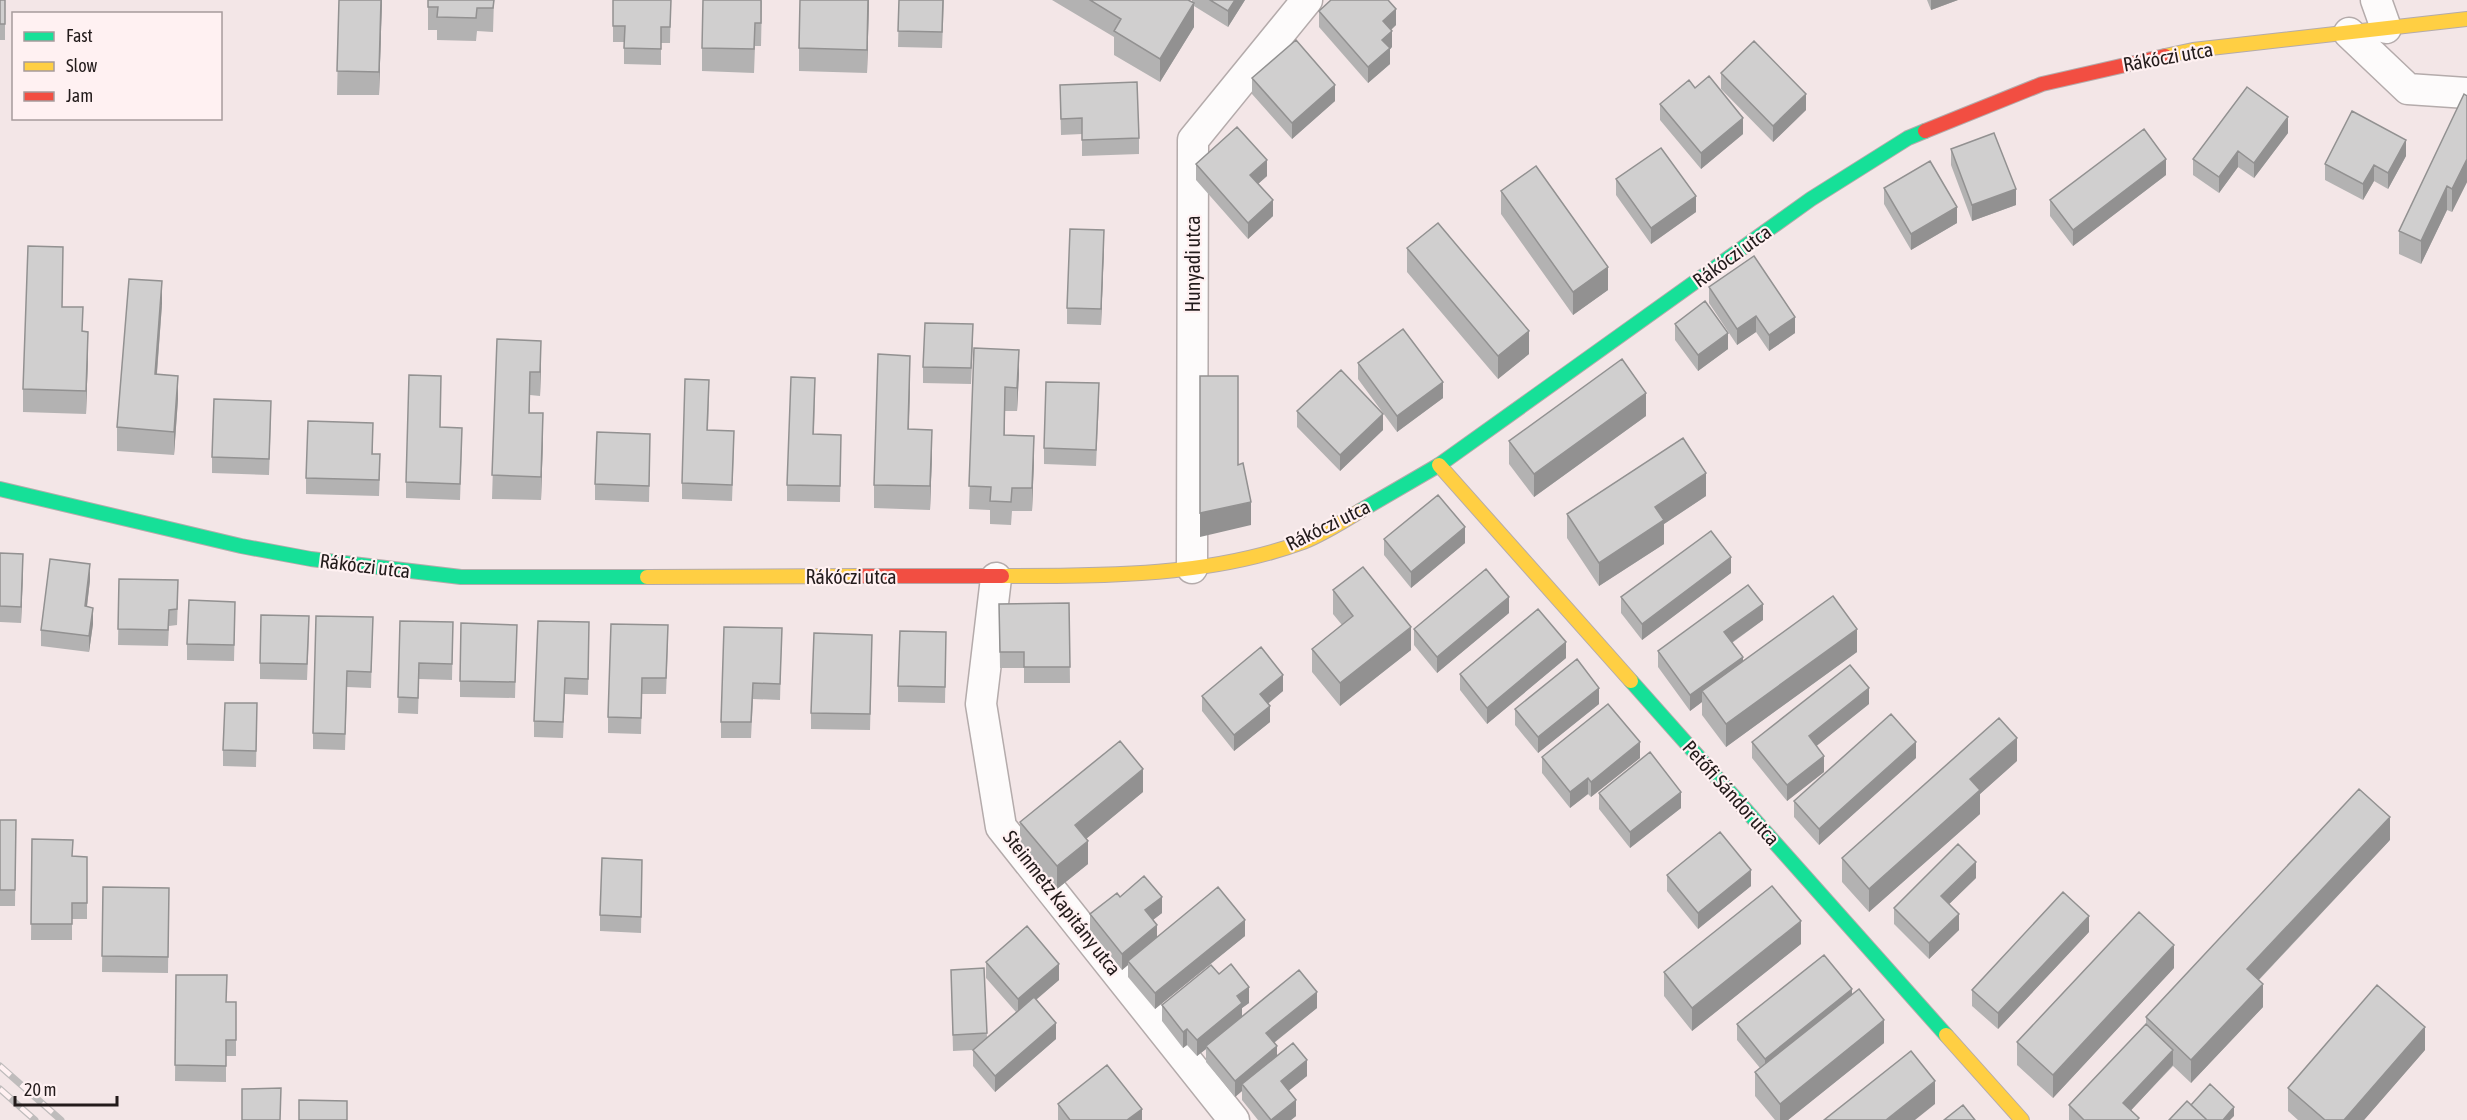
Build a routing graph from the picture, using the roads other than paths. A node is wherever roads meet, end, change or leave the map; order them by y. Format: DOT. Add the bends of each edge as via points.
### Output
graph roads {
  1 [pos="1307,0"];
  2 [pos="2376,0"];
  3 [pos="2467,19"];
  4 [pos="2386,28"];
  5 [pos="2349,33"];
  6 [pos="2467,93"];
  7 [pos="1439,465"];
  8 [pos="0,489"];
  9 [pos="1192,568"];
  10 [pos="996,578"];
  11 [pos="1234,1120"];
  12 [pos="2022,1120"];
  1 -- 9 [label="street, Hunyadi utca" via="1193,140"];
  2 -- 4 [label="street"];
  3 -- 4 [label="main road, Rákóczi utca"];
  4 -- 5 [label="main road, Rákóczi utca"];
  5 -- 6 [label="street" via="2408,89"];
  5 -- 7 [label="main road, Rákóczi utca" via="2193,50 2106,68 2042,84 1908,138 1811,199"];
  7 -- 9 [label="main road, Rákóczi utca" via="1305,541 1268,553"];
  7 -- 12 [label="main road, Petőfi Sándor utca"];
  8 -- 10 [label="main road, Rákóczi utca" via="253,548 461,577"];
  9 -- 10 [label="main road, Rákóczi utca" via="1095,576"];
  10 -- 11 [label="street, Steinmetz Kapitány utca" via="981,704 1001,827"];
}
